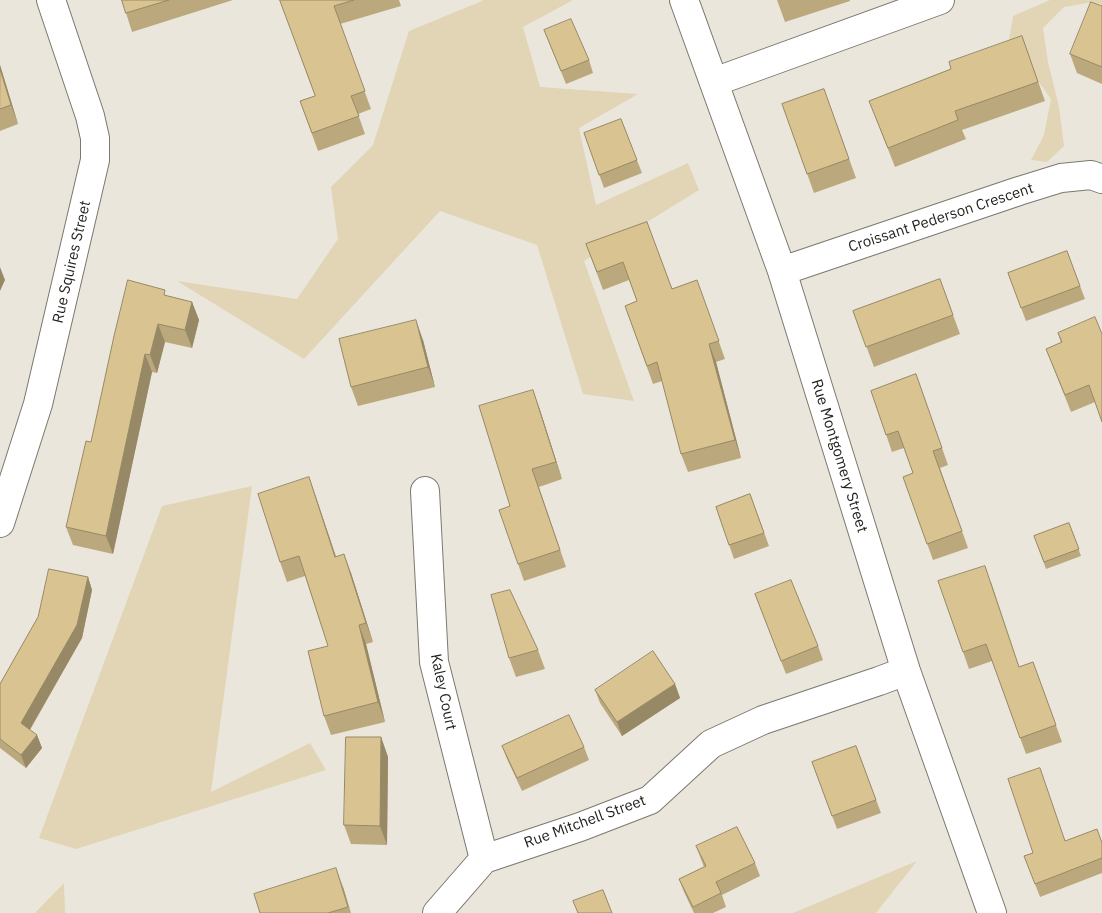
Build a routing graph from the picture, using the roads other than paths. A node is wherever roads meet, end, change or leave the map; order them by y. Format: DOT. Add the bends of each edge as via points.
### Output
graph roads {
  1 [pos="51,0"];
  2 [pos="684,0"];
  3 [pos="940,0"];
  4 [pos="714,82"];
  5 [pos="1102,179"];
  6 [pos="782,271"];
  7 [pos="426,492"];
  8 [pos="0,523"];
  9 [pos="906,671"];
  10 [pos="484,859"];
  11 [pos="437,913"];
  12 [pos="992,913"];
  1 -- 8 [label="street, Rue Squires Street" via="90,116 96,138 95,160 38,404"];
  2 -- 4 [label="street, Rue Montgomery Street"];
  3 -- 4 [label="street"];
  4 -- 6 [label="street, Rue Montgomery Street"];
  5 -- 6 [label="street, Croissant Pederson Crescent" via="1092,175 1061,178"];
  6 -- 9 [label="street, Rue Montgomery Street"];
  7 -- 10 [label="street, Kaley Court" via="434,662"];
  9 -- 10 [label="street, Rue Mitchell Street" via="763,720 712,744 650,800"];
  9 -- 12 [label="street, Rue Montgomery Street"];
  10 -- 11 [label="street"];
}
